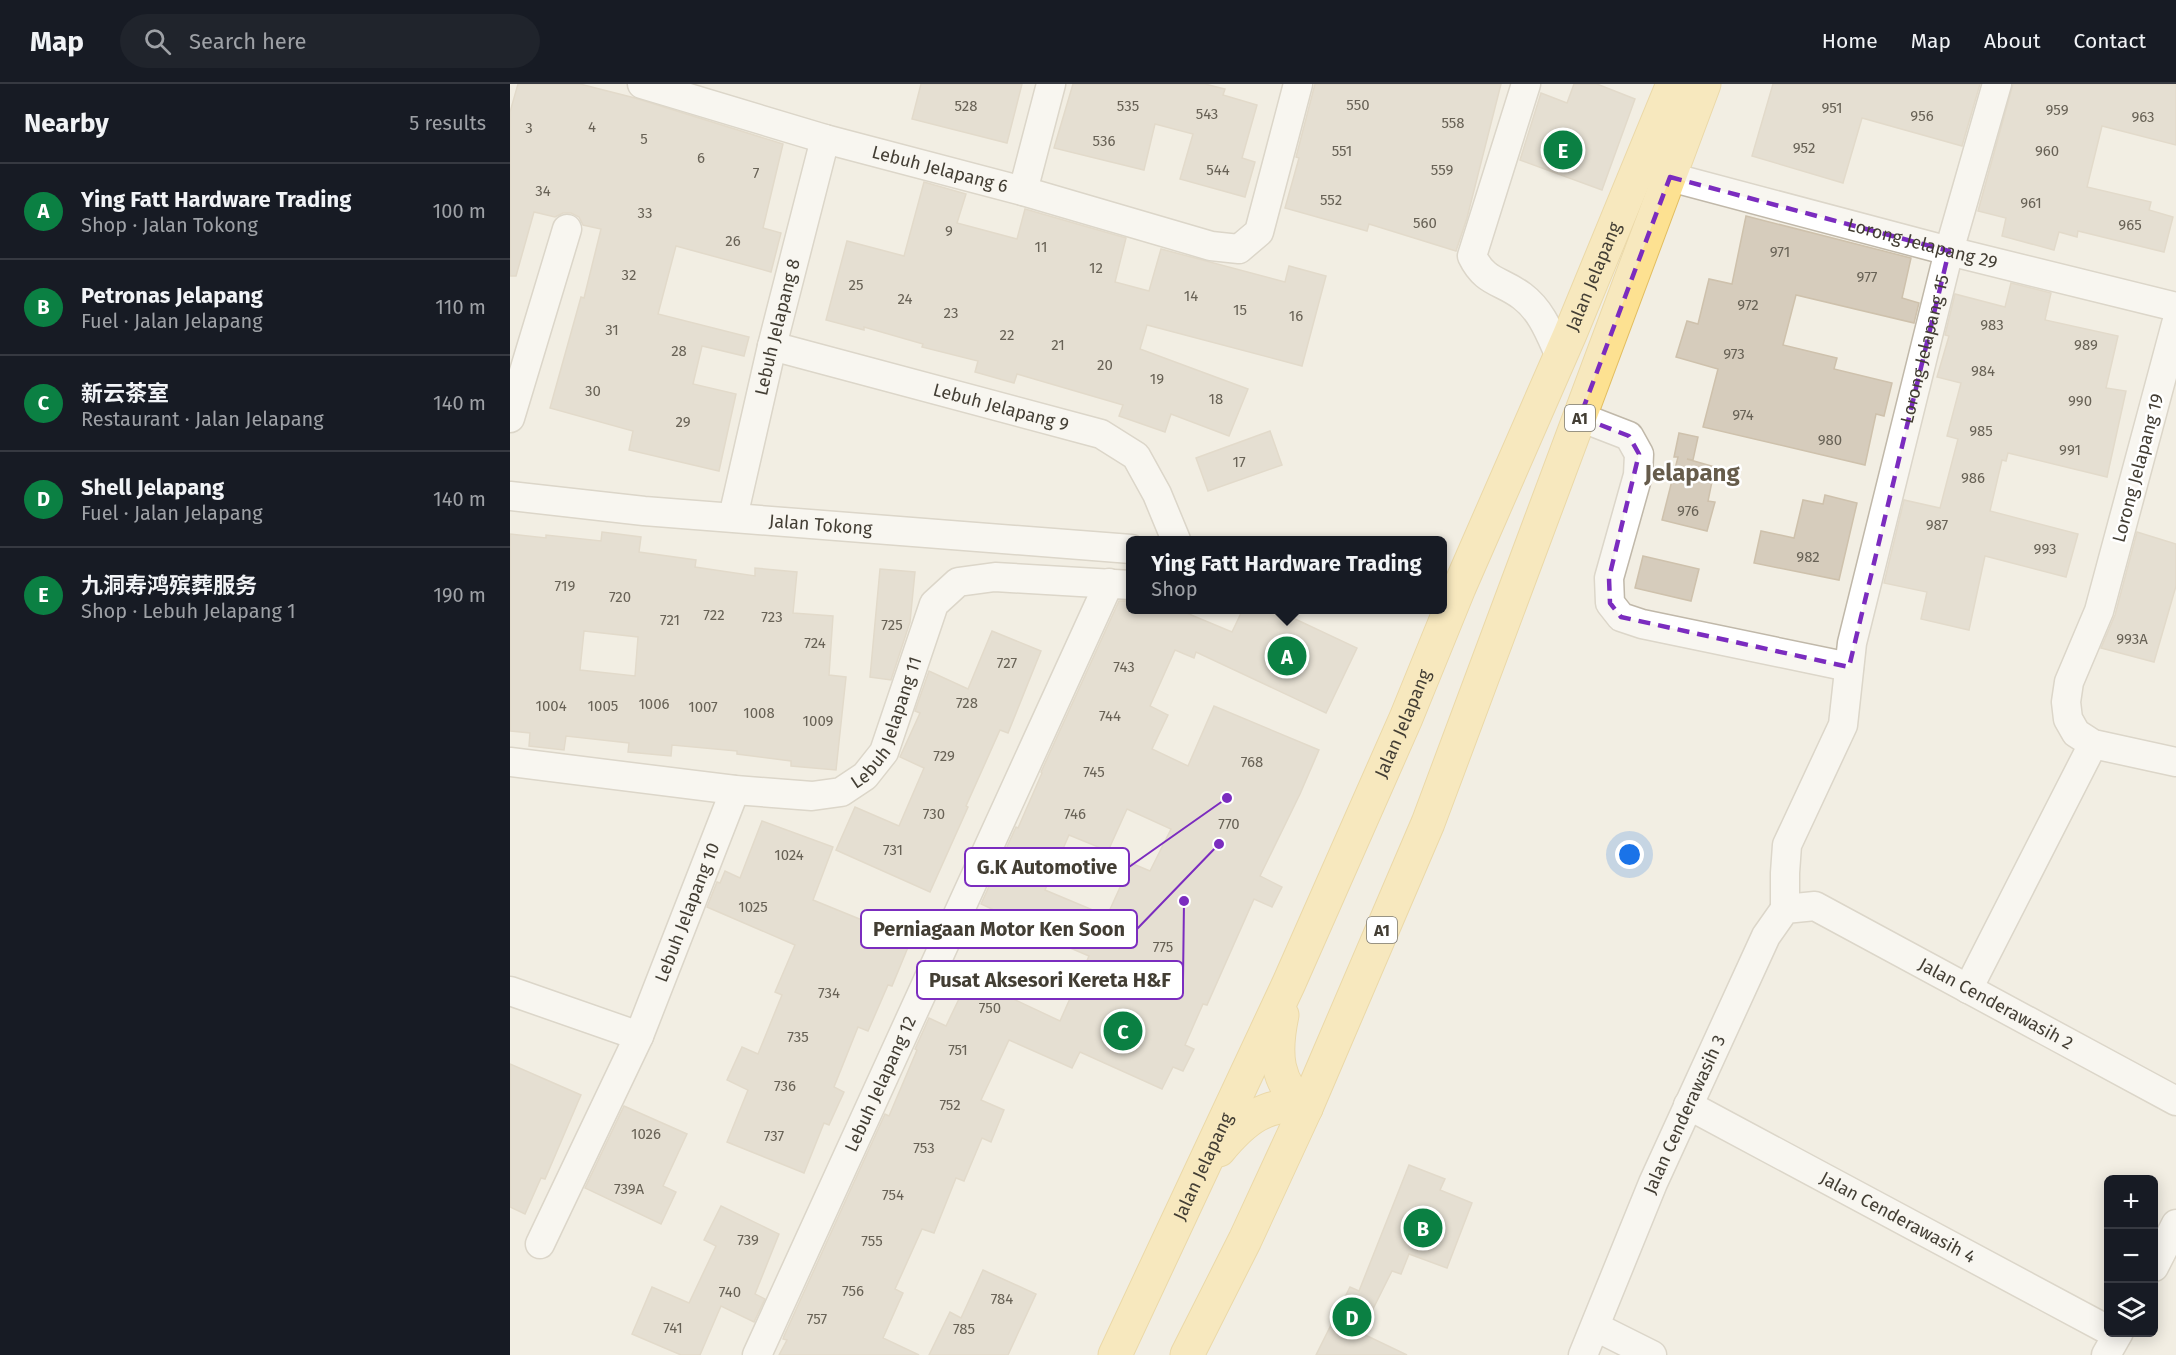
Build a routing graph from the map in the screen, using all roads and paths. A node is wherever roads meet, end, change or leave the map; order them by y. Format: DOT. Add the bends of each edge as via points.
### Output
graph roads {
  1 [pos="642,84"];
  2 [pos="1051,84"];
  3 [pos="1298,84"];
  4 [pos="1526,84"];
  5 [pos="1672,84"];
  6 [pos="1704,84"];
  7 [pos="1997,84"];
  8 [pos="825,139"];
  9 [pos="1670,177"];
  10 [pos="1023,190"];
  11 [pos="567,229"];
  12 [pos="1949,251"];
  13 [pos="2176,307"];
  14 [pos="2176,324"];
  15 [pos="772,346"];
  16 [pos="1560,356"];
  17 [pos="1580,417"];
  18 [pos="510,418"];
  19 [pos="510,496"];
  20 [pos="734,517"];
  21 [pos="1174,536"];
  22 [pos="1126,549"];
  23 [pos="1120,584"];
  24 [pos="1451,587"];
  25 [pos="1442,614"];
  26 [pos="1849,667"];
  27 [pos="2092,744"];
  28 [pos="510,762"];
  29 [pos="2176,762"];
  30 [pos="735,790"];
  31 [pos="1785,909"];
  32 [pos="1289,983"];
  33 [pos="1968,989"];
  34 [pos="510,991"];
  35 [pos="639,1036"];
  36 [pos="2176,1101"];
  37 [pos="1688,1105"];
  38 [pos="1306,1108"];
  39 [pos="1197,1178"];
  40 [pos="2176,1224"];
  41 [pos="540,1244"];
  42 [pos="2158,1259"];
  43 [pos="1596,1327"];
  44 [pos="2104,1332"];
  45 [pos="757,1355"];
  46 [pos="1115,1355"];
  47 [pos="1186,1355"];
  48 [pos="1583,1355"];
  49 [pos="1652,1355"];
  1 -- 8 [label="street, Lebuh Jelapang 6"];
  2 -- 10 [label="street"];
  3 -- 10 [label="street, Lebuh Jelapang 6" via="1259,232 1239,249 1211,246"];
  4 -- 16 [label="street" via="1472,256 1479,270 1522,296 1542,317"];
  5 -- 16 [label="main road, Jalan Jelapang / A1"];
  6 -- 9 [label="main road, Jalan Jelapang / A1"];
  7 -- 12 [label="street, Lorong Jelapang 15"];
  8 -- 10 [label="street, Lebuh Jelapang 6"];
  8 -- 15 [label="street, Lebuh Jelapang 8"];
  9 -- 12 [label="street, Lorong Jelapang 29"];
  9 -- 17 [label="main road, Jalan Jelapang / A1"];
  11 -- 18 [label="street"];
  12 -- 13 [label="street, Lorong Jelapang 29"];
  12 -- 26 [label="street, Lorong Jelapang 15"];
  14 -- 27 [label="street, Lorong Jelapang 19" via="2099,611 2069,682 2068,719 2076,733"];
  15 -- 20 [label="street, Lebuh Jelapang 8"];
  15 -- 21 [label="street, Lebuh Jelapang 9" via="1101,434 1136,456"];
  16 -- 24 [label="main road, Jalan Jelapang / A1"];
  17 -- 26 [label="street" via="1629,436 1639,453 1638,475 1609,578 1610,603 1621,617"];
  17 -- 38 [label="main road, Jalan Jelapang / A1" via="1428,823"];
  19 -- 20 [label="street, Jalan Tokong" via="644,512"];
  20 -- 22 [label="street, Jalan Tokong"];
  23 -- 30 [label="street, Lebuh Jelapang 11" via="994,577 957,582 934,604 884,752 865,776 841,792 812,796"];
  23 -- 45 [label="street, Lebuh Jelapang 12"];
  25 -- 32 [label="main road, Jalan Jelapang / A1" via="1406,718"];
  26 -- 31 [label="street, Lorong Jelapang 15" via="1843,725 1787,845"];
  27 -- 29 [label="street"];
  27 -- 33 [label="street"];
  28 -- 30 [label="street, Lebuh Jelapang 11"];
  30 -- 35 [label="street, Lebuh Jelapang 10"];
  31 -- 33 [label="street, Jalan Cenderawasih 2" via="1815,906"];
  31 -- 37 [label="street, Jalan Cenderawasih 3" via="1766,936"];
  32 -- 38 [label="main road" via="1278,1036 1279,1066 1287,1089"];
  32 -- 39 [label="main road, Jalan Jelapang / A1"];
  33 -- 36 [label="street, Jalan Cenderawasih 2"];
  34 -- 35 [label="street"];
  35 -- 41 [label="street, Lebuh Jelapang 10"];
  37 -- 43 [label="street, Jalan Cenderawasih 3"];
  37 -- 44 [label="street, Jalan Cenderawasih 4"];
  38 -- 39 [label="main road" via="1279,1106 1259,1114 1232,1136"];
  38 -- 47 [label="main road, Jalan Jelapang / A1"];
  39 -- 46 [label="main road, Jalan Jelapang / A1"];
  40 -- 42 [label="street"];
  43 -- 48 [label="street, Jalan Cenderawasih 3"];
  43 -- 49 [label="street"];
}
